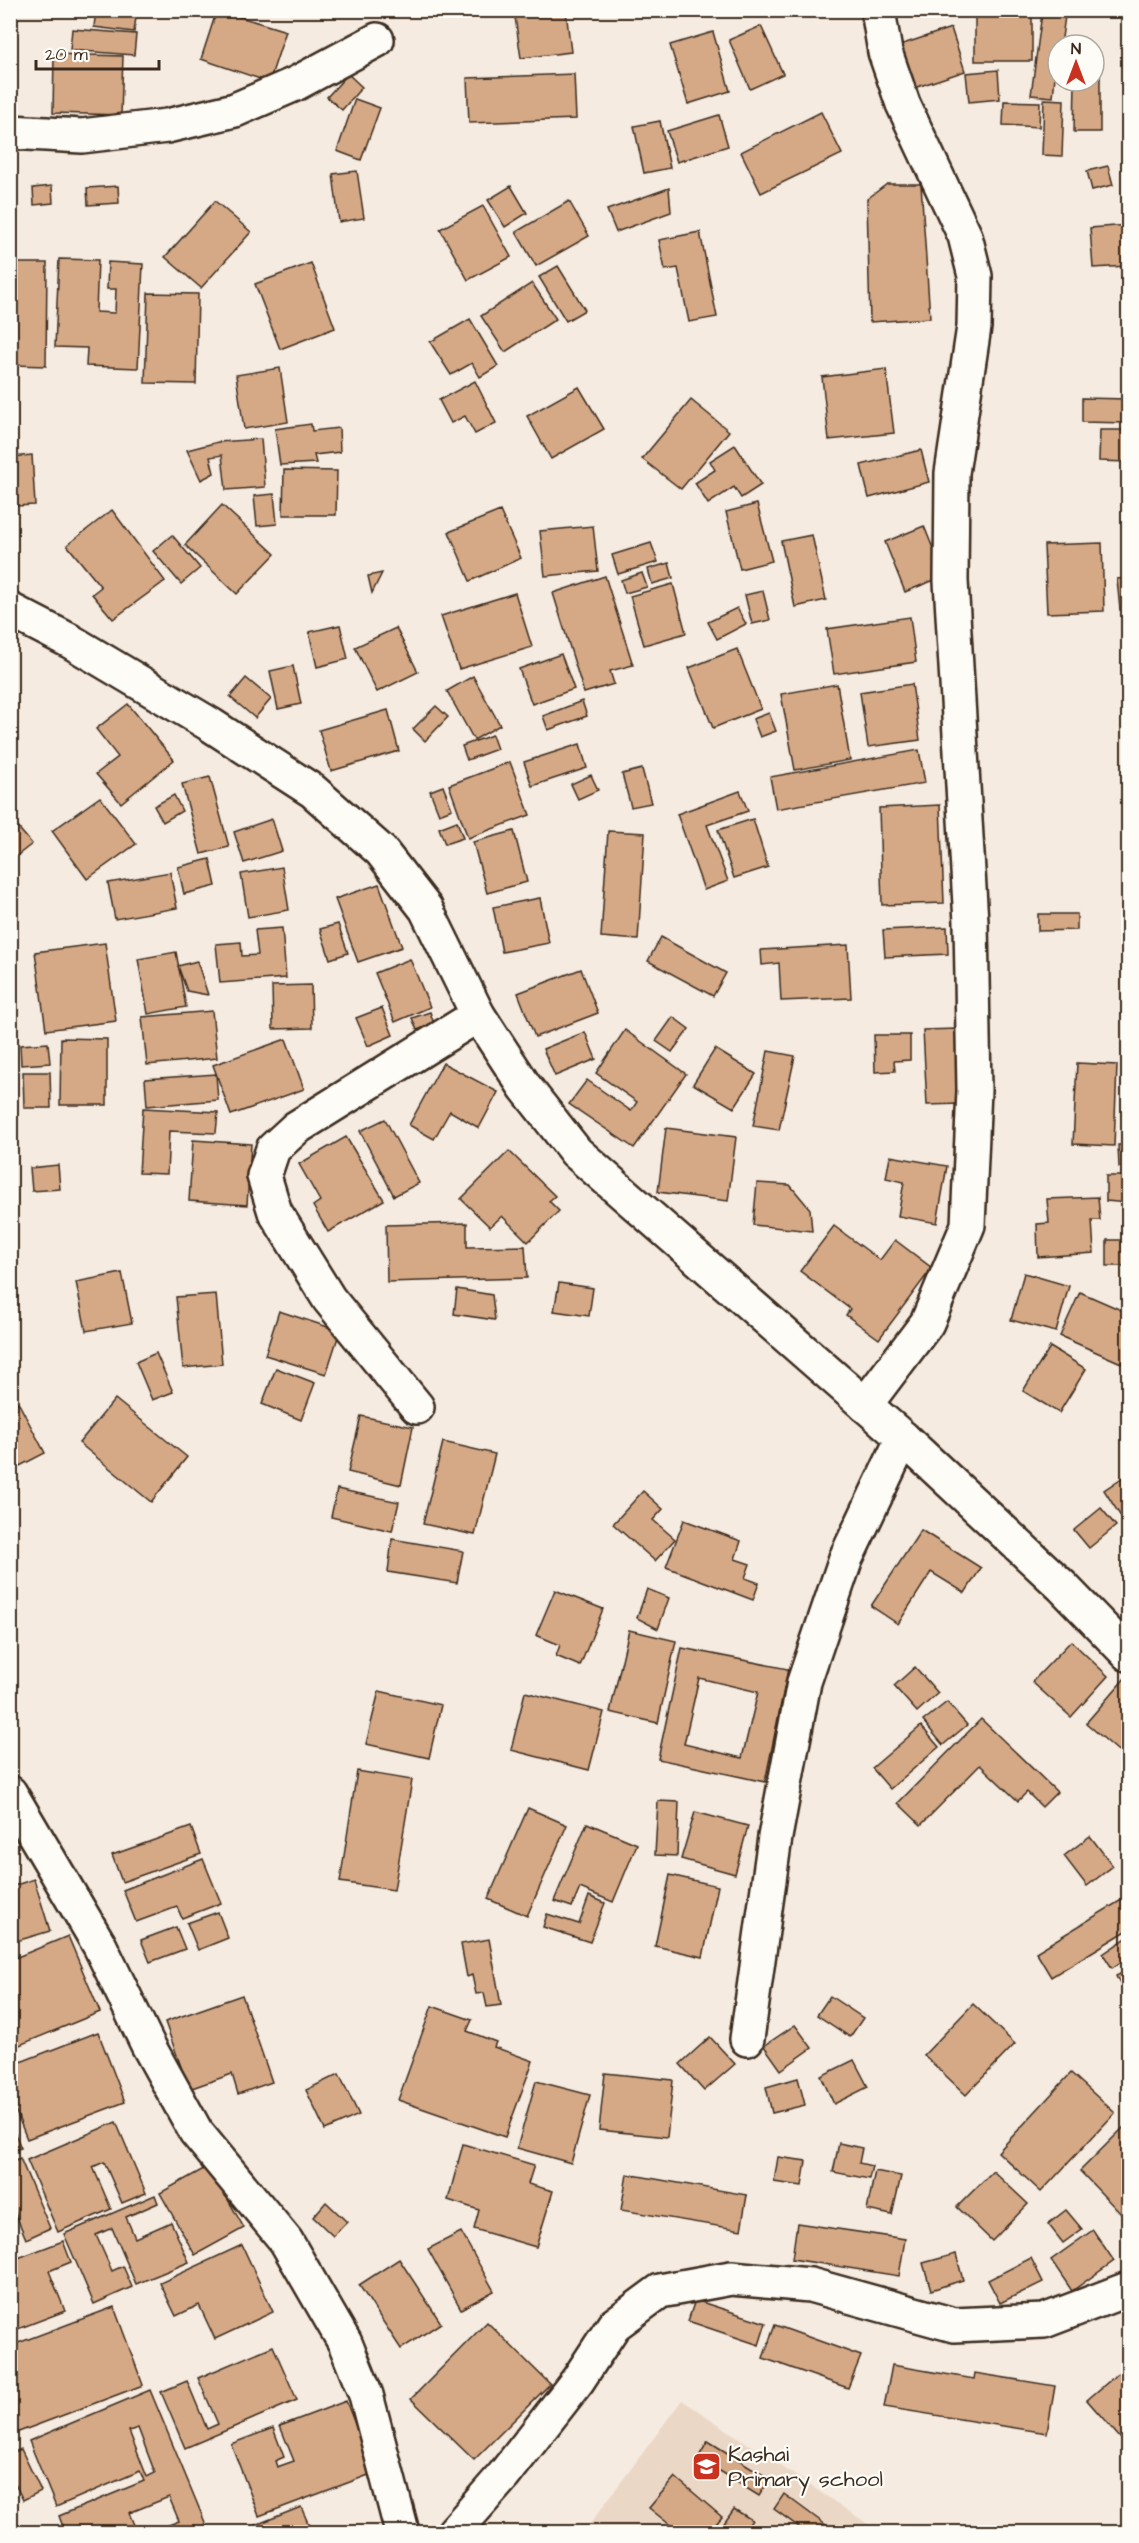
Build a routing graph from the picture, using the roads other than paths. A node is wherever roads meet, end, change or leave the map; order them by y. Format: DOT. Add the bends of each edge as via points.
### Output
graph roads {
  1 [pos="878,10"];
  2 [pos="377,40"];
  3 [pos="10,132"];
  4 [pos="10,610"];
  5 [pos="478,1016"];
  6 [pos="866,1405"];
  7 [pos="417,1407"];
  8 [pos="903,1438"];
  9 [pos="1128,1654"];
  10 [pos="10,1792"];
  11 [pos="747,2039"];
  12 [pos="1128,2289"];
  13 [pos="402,2532"];
  14 [pos="454,2532"];
  1 -- 6 [label="street" via="885,52 903,104 965,236 975,276 974,327 952,473 951,581 971,922 974,1090 968,1225 927,1323"];
  2 -- 3 [label="street" via="236,110 167,126 82,136"];
  4 -- 5 [label="street" via="211,725 313,791 381,850 426,909"];
  5 -- 6 [label="street" via="525,1087 576,1152"];
  5 -- 7 [label="street" via="296,1128 273,1149 264,1176 275,1212 329,1299"];
  6 -- 8 [label="street"];
  8 -- 9 [label="street" via="1062,1586"];
  8 -- 11 [label="street" via="846,1558 804,1682 775,1837"];
  10 -- 13 [label="street" via="100,1946 196,2132 286,2241 345,2343 366,2395"];
  12 -- 14 [label="street" via="1044,2321 954,2325 810,2285 731,2277 660,2291 614,2325 578,2380"];
}
